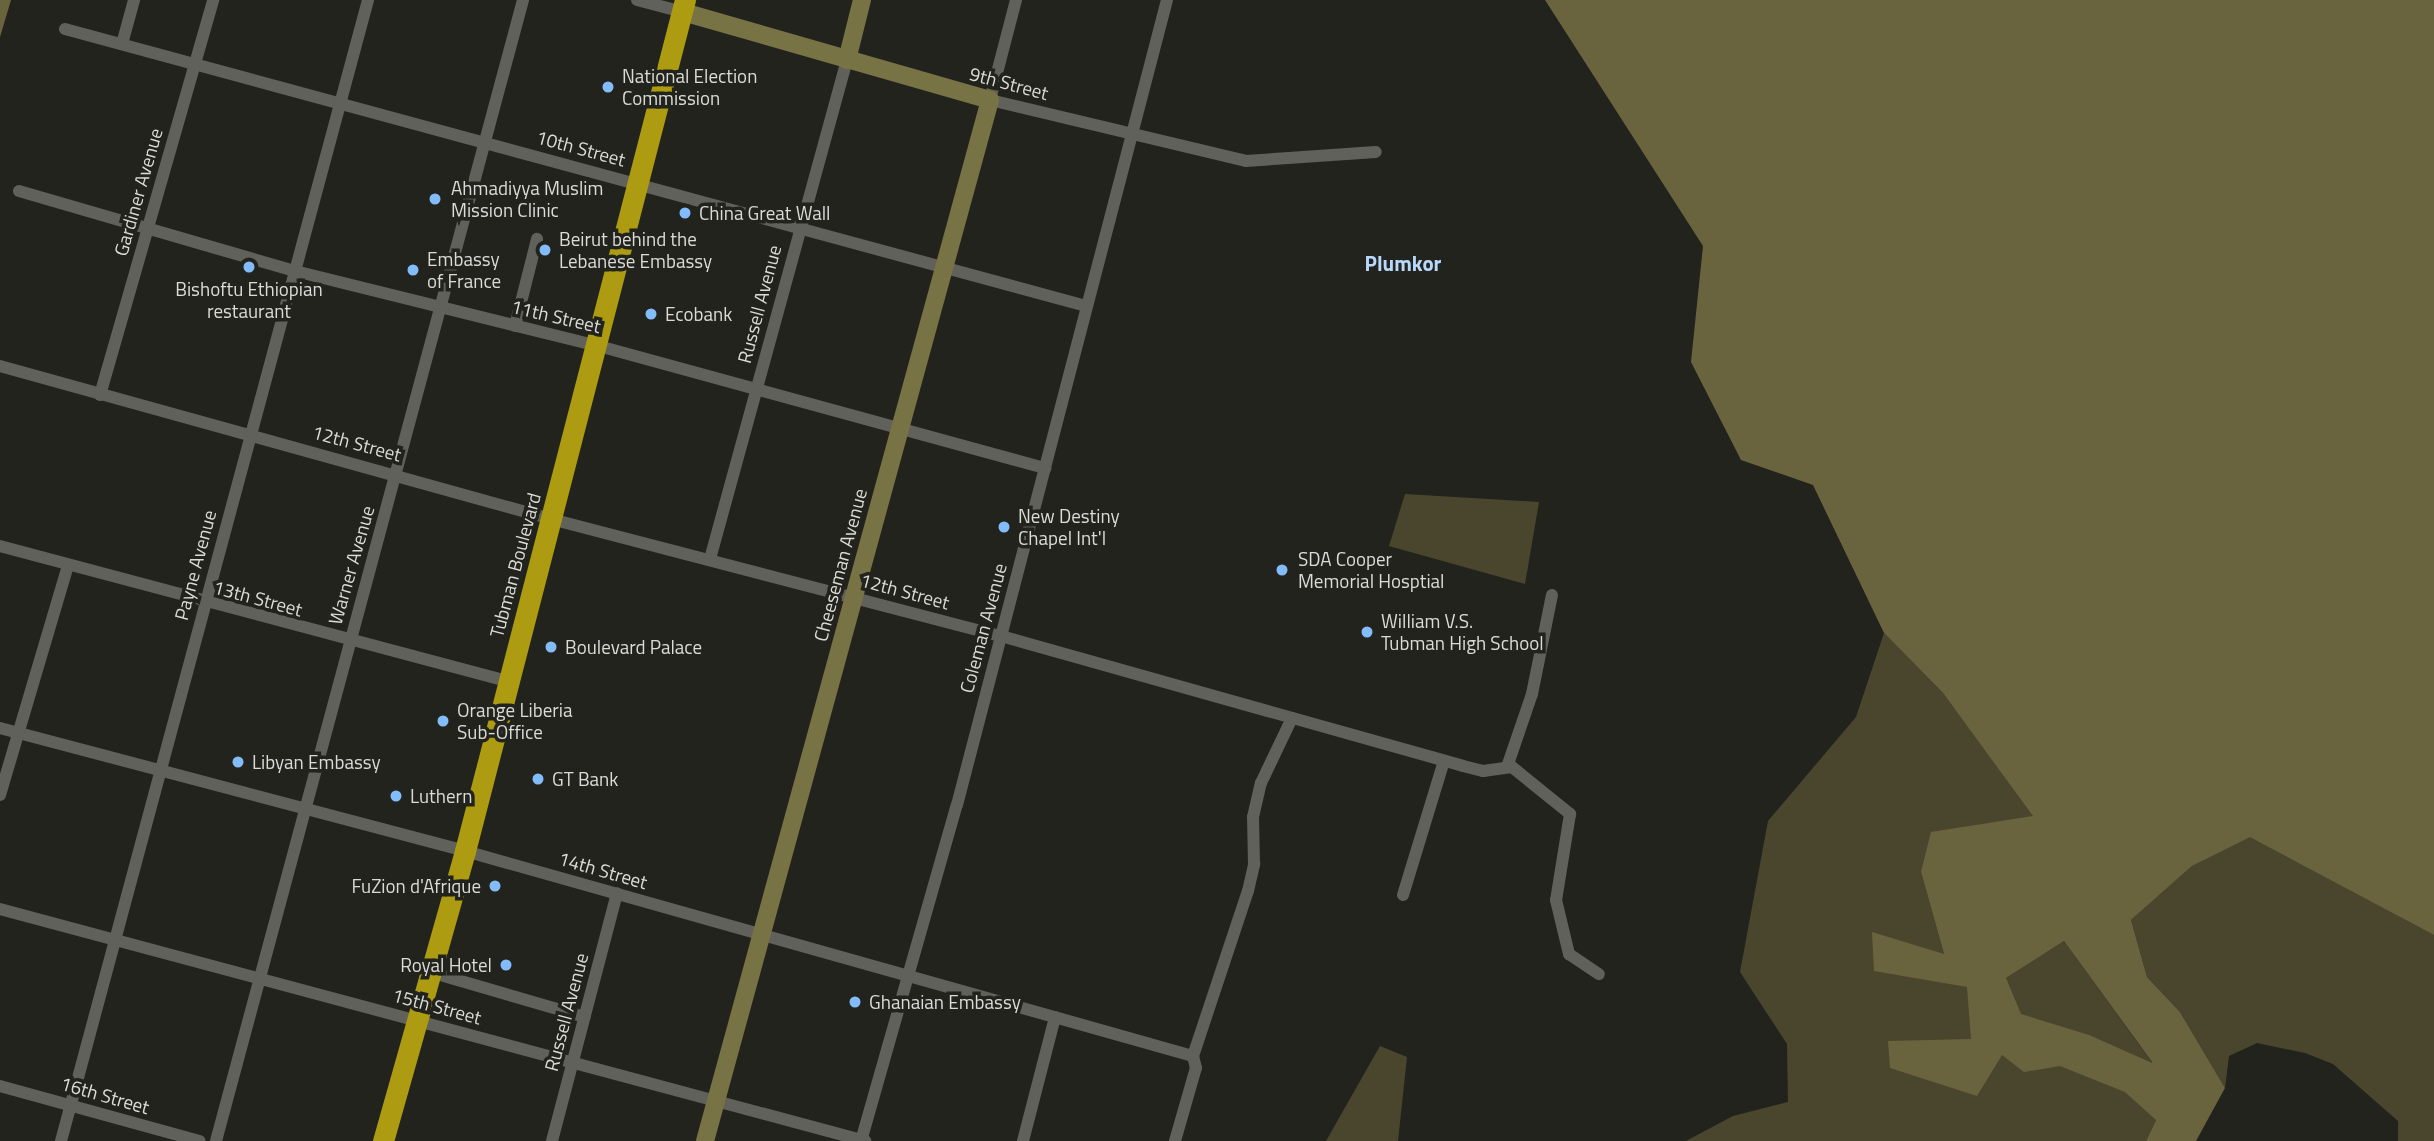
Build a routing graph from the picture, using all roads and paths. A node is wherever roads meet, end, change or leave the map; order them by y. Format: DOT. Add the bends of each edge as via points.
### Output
graph roads {
  1 [pos="134,0"];
  2 [pos="214,0"];
  3 [pos="368,0"];
  4 [pos="523,0"];
  5 [pos="638,0"];
  6 [pos="862,0"];
  7 [pos="1016,0"];
  8 [pos="1167,0"];
  9 [pos="684,6"];
  10 [pos="65,29"];
  11 [pos="122,44"];
  12 [pos="847,60"];
  13 [pos="195,64"];
  14 [pos="990,100"];
  15 [pos="339,103"];
  16 [pos="1131,136"];
  17 [pos="486,142"];
  18 [pos="1376,152"];
  19 [pos="637,183"];
  20 [pos="19,191"];
  21 [pos="799,227"];
  22 [pos="146,229"];
  23 [pos="537,239"];
  24 [pos="943,266"];
  25 [pos="295,271"];
  26 [pos="1086,306"];
  27 [pos="436,309"];
  28 [pos="514,326"];
  29 [pos="595,345"];
  30 [pos="0,366"];
  31 [pos="756,390"];
  32 [pos="100,395"];
  33 [pos="897,430"];
  34 [pos="249,434"];
  35 [pos="1045,468"];
  36 [pos="397,474"];
  37 [pos="551,519"];
  38 [pos="0,546"];
  39 [pos="710,559"];
  40 [pos="68,565"];
  41 [pos="1552,595"];
  42 [pos="854,597"];
  43 [pos="205,604"];
  44 [pos="1001,636"];
  45 [pos="348,642"];
  46 [pos="507,681"];
  47 [pos="1292,718"];
  48 [pos="0,729"];
  49 [pos="17,733"];
  50 [pos="1444,761"];
  51 [pos="1507,767"];
  52 [pos="160,771"];
  53 [pos="0,795"];
  54 [pos="306,811"];
  55 [pos="465,851"];
  56 [pos="617,893"];
  57 [pos="1403,895"];
  58 [pos="0,909"];
  59 [pos="761,934"];
  60 [pos="114,940"];
  61 [pos="430,972"];
  62 [pos="909,974"];
  63 [pos="1598,974"];
  64 [pos="260,976"];
  65 [pos="585,1017"];
  66 [pos="1055,1017"];
  67 [pos="416,1020"];
  68 [pos="1193,1056"];
  69 [pos="573,1062"];
  70 [pos="0,1086"];
  71 [pos="716,1101"];
  72 [pos="71,1105"];
  73 [pos="61,1141"];
  74 [pos="200,1141"];
  75 [pos="216,1141"];
  76 [pos="383,1141"];
  77 [pos="552,1141"];
  78 [pos="705,1141"];
  79 [pos="862,1141"];
  80 [pos="1023,1141"];
  81 [pos="1175,1141"];
  1 -- 11 [label="street"];
  2 -- 13 [label="street, Gardiner Avenue"];
  3 -- 15 [label="street, Payne Avenue"];
  4 -- 17 [label="street, Warner Avenue"];
  5 -- 9 [label="street, 9th Street"];
  6 -- 12 [label="street"];
  7 -- 14 [label="street, Cheeseman Avenue"];
  8 -- 16 [label="street, Coleman Avenue"];
  9 -- 12 [label="street, 9th Street"];
  9 -- 19 [label="highway, Tubman Boulevard"];
  10 -- 11 [label="street, 10th Street"];
  11 -- 13 [label="street, 10th Street"];
  12 -- 14 [label="street, 9th Street"];
  12 -- 21 [label="street, Russell Avenue"];
  13 -- 15 [label="street, 10th Street"];
  13 -- 22 [label="street, Gardiner Avenue"];
  14 -- 16 [label="street, 9th Street"];
  14 -- 24 [label="street, Cheeseman Avenue"];
  15 -- 17 [label="street, 10th Street"];
  15 -- 25 [label="street, Payne Avenue"];
  16 -- 18 [label="street, 9th Street" via="1245,161"];
  16 -- 26 [label="street, Coleman Avenue"];
  17 -- 19 [label="street, 10th Street"];
  17 -- 27 [label="street, Warner Avenue"];
  19 -- 21 [label="street, 10th Street"];
  19 -- 29 [label="highway, Tubman Boulevard"];
  20 -- 22 [label="street, 11th Street"];
  21 -- 24 [label="street, 10th Street"];
  21 -- 31 [label="street, Russell Avenue"];
  22 -- 25 [label="street, 11th Street"];
  22 -- 32 [label="street, Gardiner Avenue"];
  23 -- 28 [label="street"];
  24 -- 26 [label="street, 10th Street"];
  24 -- 33 [label="street, Cheeseman Avenue"];
  25 -- 27 [label="street, 11th Street"];
  25 -- 34 [label="street, Payne Avenue"];
  26 -- 35 [label="street, Coleman Avenue"];
  27 -- 28 [label="street, 11th Street"];
  27 -- 36 [label="street, Warner Avenue"];
  28 -- 29 [label="street, 11th Street"];
  29 -- 31 [label="street, 11th Street"];
  29 -- 37 [label="highway, Tubman Boulevard"];
  30 -- 32 [label="street, 12th Street"];
  31 -- 33 [label="street, 11th Street"];
  31 -- 39 [label="street, Russell Avenue"];
  32 -- 34 [label="street, 12th Street"];
  33 -- 35 [label="street, 11th Street"];
  33 -- 42 [label="street, Cheeseman Avenue"];
  34 -- 36 [label="street, 12th Street"];
  34 -- 43 [label="street, Payne Avenue"];
  35 -- 44 [label="street, Coleman Avenue"];
  36 -- 37 [label="street, 12th Street"];
  36 -- 45 [label="street, Warner Avenue"];
  37 -- 39 [label="street, 12th Street"];
  37 -- 46 [label="highway, Tubman Boulevard"];
  38 -- 40 [label="street, 13th Street"];
  39 -- 42 [label="street, 12th Street"];
  40 -- 43 [label="street, 13th Street"];
  40 -- 49 [label="street"];
  41 -- 51 [label="street" via="1532,694"];
  42 -- 44 [label="street, 12th Street"];
  42 -- 59 [label="street, Cheeseman Avenue"];
  43 -- 45 [label="street, 13th Street"];
  43 -- 52 [label="street, Payne Avenue"];
  44 -- 47 [label="street, 12th Street"];
  44 -- 62 [label="street, Coleman Avenue"];
  45 -- 46 [label="street, 13th Street"];
  45 -- 54 [label="street, Warner Avenue"];
  46 -- 55 [label="highway, Tubman Boulevard"];
  47 -- 50 [label="street, 12th Street"];
  47 -- 68 [label="street" via="1261,783 1253,817 1254,864 1248,891"];
  48 -- 49 [label="street, 14th Street"];
  49 -- 52 [label="street, 14th Street"];
  49 -- 53 [label="street"];
  50 -- 51 [label="street, 12th Street" via="1483,771"];
  50 -- 57 [label="street"];
  51 -- 63 [label="street" via="1526,775 1570,814 1556,900 1569,954"];
  52 -- 54 [label="street, 14th Street"];
  52 -- 60 [label="street, Payne Avenue"];
  54 -- 55 [label="street, 14th Street"];
  54 -- 64 [label="street, Warner Avenue"];
  55 -- 56 [label="street, 14th Street"];
  55 -- 61 [label="highway, Tubman Boulevard"];
  56 -- 59 [label="street, 14th Street"];
  56 -- 65 [label="street, Russell Avenue"];
  58 -- 60 [label="street, 15th Street"];
  59 -- 62 [label="street, 14th Street"];
  59 -- 71 [label="street, Cheeseman Avenue"];
  60 -- 64 [label="street, 15th Street"];
  60 -- 72 [label="street, Payne Avenue"];
  61 -- 65 [label="street"];
  61 -- 67 [label="highway, Tubman Boulevard"];
  62 -- 66 [label="street, 14th Street"];
  62 -- 79 [label="street, Coleman Avenue"];
  64 -- 67 [label="street, 15th Street"];
  64 -- 75 [label="street, Warner Avenue"];
  65 -- 69 [label="street, Russell Avenue"];
  66 -- 68 [label="street, 14th Street"];
  66 -- 80 [label="street"];
  67 -- 69 [label="street, 15th Street"];
  67 -- 76 [label="highway, Tubman Boulevard"];
  68 -- 81 [label="street" via="1196,1068"];
  69 -- 71 [label="street, 15th Street"];
  69 -- 77 [label="street, Russell Avenue"];
  70 -- 72 [label="street, 16th Street"];
  71 -- 78 [label="street, Cheeseman Avenue"];
  71 -- 79 [label="street, 15th Street"];
  72 -- 73 [label="street, Payne Avenue"];
  72 -- 74 [label="street, 16th Street"];
}
